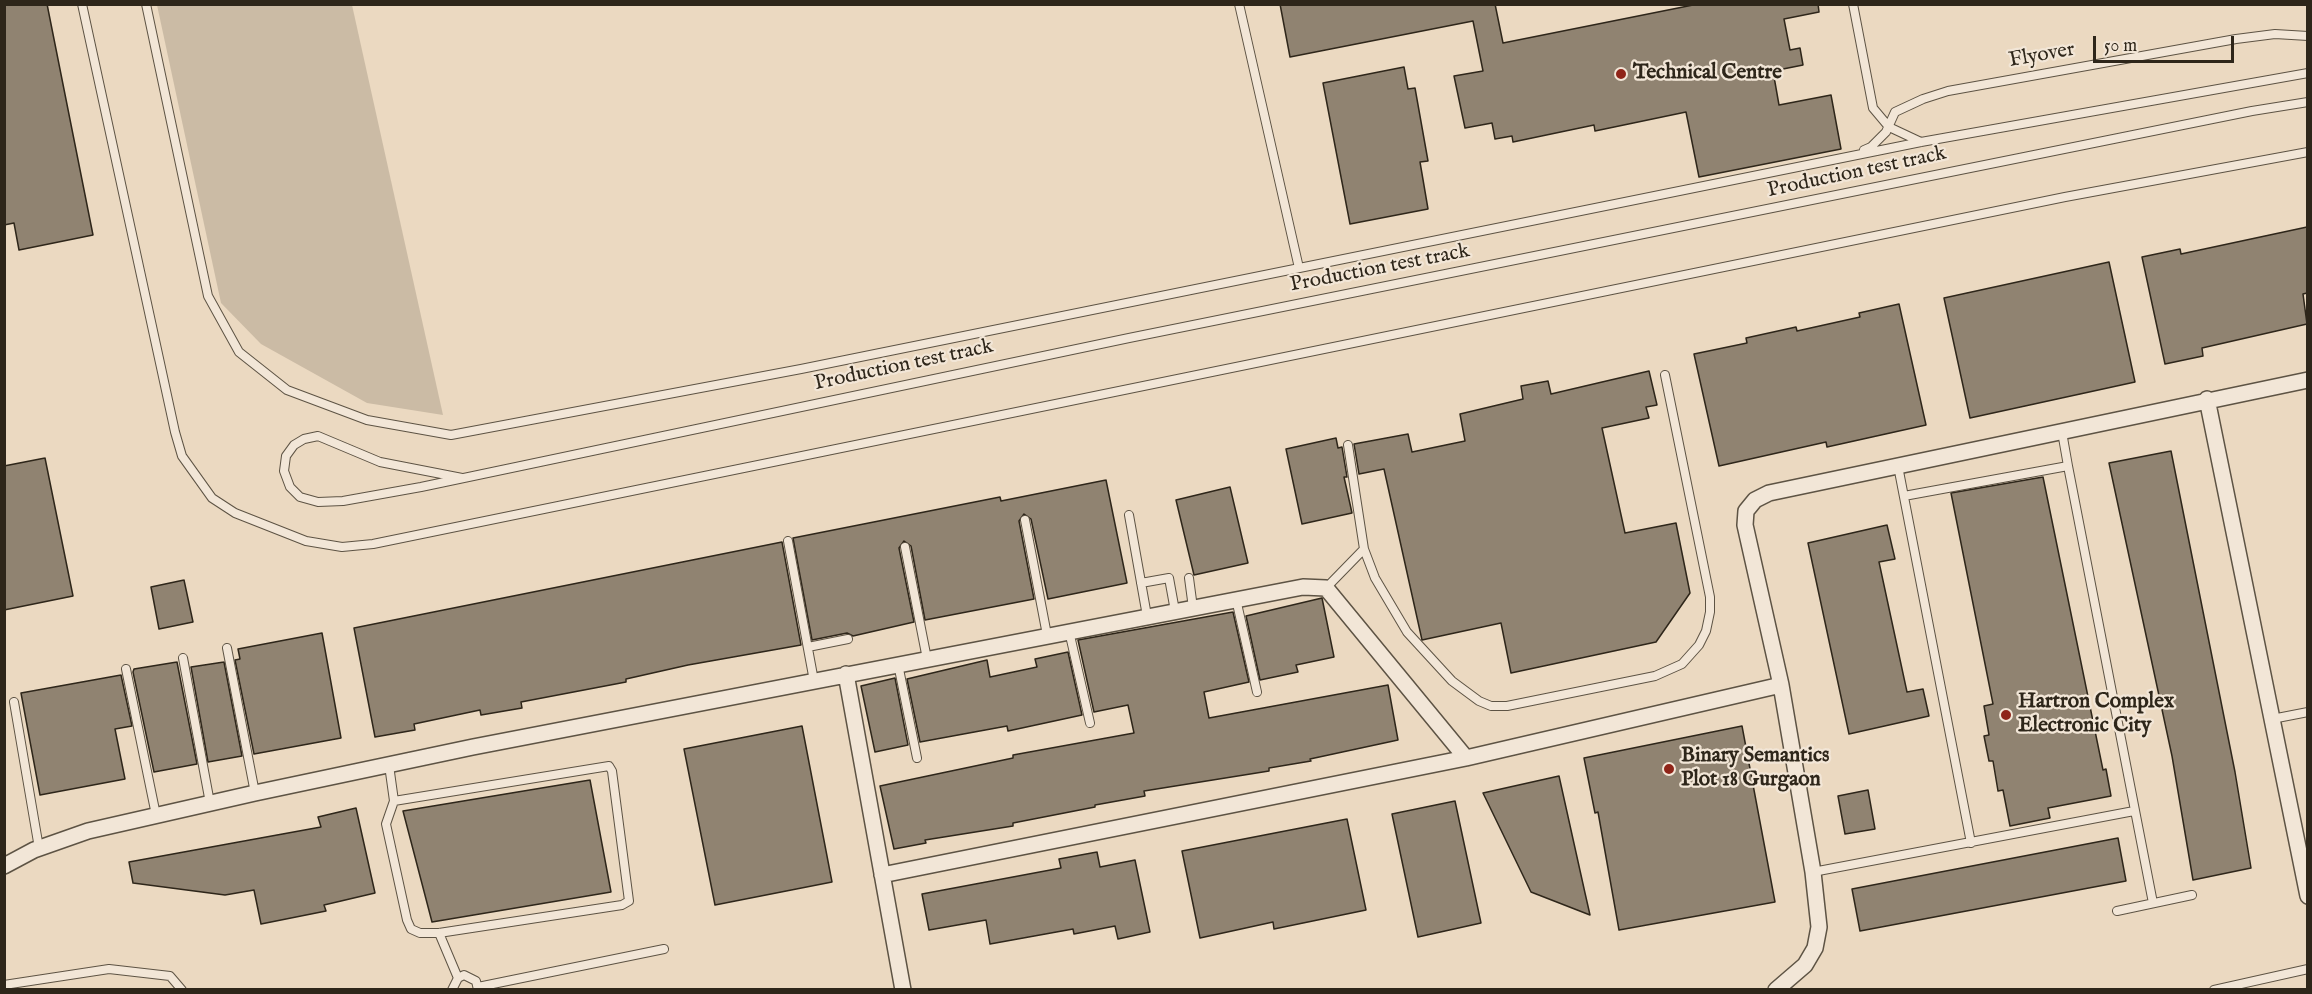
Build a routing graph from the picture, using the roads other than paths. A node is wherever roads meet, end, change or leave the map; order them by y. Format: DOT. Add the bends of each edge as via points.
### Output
graph roads {
  1 [pos="82,4"];
  2 [pos="146,4"];
  3 [pos="1239,4"];
  4 [pos="1853,4"];
  5 [pos="2307,36"];
  6 [pos="2307,73"];
  7 [pos="2307,102"];
  8 [pos="1889,127"];
  9 [pos="1921,142"];
  10 [pos="2307,152"];
  11 [pos="1840,159"];
  12 [pos="1299,268"];
  13 [pos="1665,375"];
  14 [pos="2307,380"];
  15 [pos="2207,399"];
  16 [pos="2062,432"];
  17 [pos="1348,445"];
  18 [pos="1898,466"];
  19 [pos="2068,466"];
  20 [pos="462,478"];
  21 [pos="1904,496"];
  22 [pos="1129,515"];
  23 [pos="1025,520"];
  24 [pos="788,541"];
  25 [pos="904,547"];
  26 [pos="1364,549"];
  27 [pos="1189,578"];
  28 [pos="1141,583"];
  29 [pos="1326,588"];
  30 [pos="1236,598"];
  31 [pos="1194,608"];
  32 [pos="1175,610"];
  33 [pos="1147,615"];
  34 [pos="1069,631"];
  35 [pos="1047,635"];
  36 [pos="848,639"];
  37 [pos="808,646"];
  38 [pos="227,648"];
  39 [pos="183,658"];
  40 [pos="927,659"];
  41 [pos="898,664"];
  42 [pos="126,669"];
  43 [pos="846,674"];
  44 [pos="814,681"];
  45 [pos="1781,685"];
  46 [pos="1257,692"];
  47 [pos="14,702"];
  48 [pos="2307,712"];
  49 [pos="2272,719"];
  50 [pos="1090,723"];
  51 [pos="917,758"];
  52 [pos="1466,758"];
  53 [pos="389,765"];
  54 [pos="255,793"];
  55 [pos="394,801"];
  56 [pos="210,803"];
  57 [pos="2134,811"];
  58 [pos="156,815"];
  59 [pos="1971,843"];
  60 [pos="39,848"];
  61 [pos="2303,850"];
  62 [pos="4,866"];
  63 [pos="1813,872"];
  64 [pos="2306,874"];
  65 [pos="882,875"];
  66 [pos="2192,895"];
  67 [pos="2307,896"];
  68 [pos="2153,903"];
  69 [pos="2117,911"];
  70 [pos="439,933"];
  71 [pos="664,949"];
  72 [pos="2307,969"];
  73 [pos="458,978"];
  74 [pos="4,984"];
  75 [pos="478,988"];
  76 [pos="182,990"];
  77 [pos="452,990"];
  78 [pos="903,990"];
  79 [pos="1776,990"];
  80 [pos="2214,990"];
  1 -- 10 [label="lane" via="182,456 212,498 235,513 306,541 342,547 374,544 2065,197"];
  2 -- 12 [label="lane" via="208,296 238,352 287,390 367,420 451,435 499,428"];
  3 -- 12 [label="lane"];
  4 -- 8 [label="lane" via="1873,108"];
  5 -- 8 [label="lane, Flyover" via="2275,34 2236,39 1996,82 1923,99 1895,112"];
  6 -- 9 [label="lane"];
  7 -- 20 [label="lane, Production test track" via="1129,338"];
  8 -- 9 [label="lane"];
  8 -- 11 [label="lane, Flyover" via="1871,147"];
  9 -- 11 [label="lane"];
  11 -- 12 [label="lane"];
  13 -- 26 [label="lane" via="1710,597 1706,631 1699,645 1670,671 1507,706 1491,706 1452,681 1407,633 1380,587"];
  14 -- 15 [label="street"];
  15 -- 16 [label="street"];
  15 -- 49 [label="street"];
  16 -- 18 [label="street"];
  16 -- 19 [label="lane"];
  17 -- 26 [label="lane"];
  18 -- 21 [label="lane"];
  18 -- 45 [label="street" via="1769,493 1755,500 1746,511 1748,541"];
  19 -- 21 [label="lane"];
  19 -- 57 [label="lane"];
  20 -- 20 [label="lane, Production test track" via="344,501 318,502 300,497 290,487 284,471 286,456 294,445 318,436 380,462"];
  21 -- 59 [label="lane"];
  22 -- 28 [label="lane"];
  23 -- 35 [label="lane"];
  24 -- 37 [label="lane"];
  25 -- 40 [label="lane"];
  26 -- 29 [label="lane"];
  27 -- 31 [label="lane"];
  28 -- 32 [label="lane" via="1169,579"];
  28 -- 33 [label="lane"];
  29 -- 30 [label="street" via="1303,587"];
  29 -- 52 [label="street"];
  30 -- 31 [label="street"];
  30 -- 46 [label="lane"];
  31 -- 32 [label="street"];
  32 -- 33 [label="street"];
  33 -- 34 [label="street"];
  34 -- 35 [label="street"];
  34 -- 50 [label="lane"];
  35 -- 40 [label="street"];
  36 -- 37 [label="lane"];
  37 -- 44 [label="lane"];
  38 -- 54 [label="lane"];
  39 -- 56 [label="lane"];
  40 -- 41 [label="street"];
  41 -- 43 [label="street"];
  41 -- 51 [label="lane"];
  42 -- 58 [label="lane"];
  43 -- 44 [label="street"];
  43 -- 65 [label="street"];
  44 -- 53 [label="street"];
  45 -- 52 [label="street"];
  45 -- 63 [label="street"];
  47 -- 60 [label="lane"];
  48 -- 49 [label="lane"];
  49 -- 61 [label="street"];
  52 -- 65 [label="street"];
  53 -- 54 [label="street"];
  53 -- 55 [label="lane"];
  54 -- 56 [label="street"];
  55 -- 70 [label="lane" via="387,824 407,920 420,933"];
  55 -- 70 [label="lane" via="603,765 612,771 629,901"];
  56 -- 58 [label="street"];
  57 -- 59 [label="lane"];
  57 -- 68 [label="lane"];
  58 -- 60 [label="street" via="88,831"];
  59 -- 63 [label="lane"];
  60 -- 62 [label="street"];
  61 -- 64 [label="street"];
  63 -- 79 [label="street" via="1819,927 1815,948 1805,965"];
  64 -- 67 [label="street"];
  65 -- 78 [label="street"];
  66 -- 68 [label="lane"];
  68 -- 69 [label="lane"];
  70 -- 73 [label="lane"];
  71 -- 75 [label="lane"];
  72 -- 80 [label="lane"];
  73 -- 75 [label="lane" via="471,976"];
  73 -- 77 [label="lane"];
  74 -- 76 [label="lane" via="109,969 170,976"];
}
